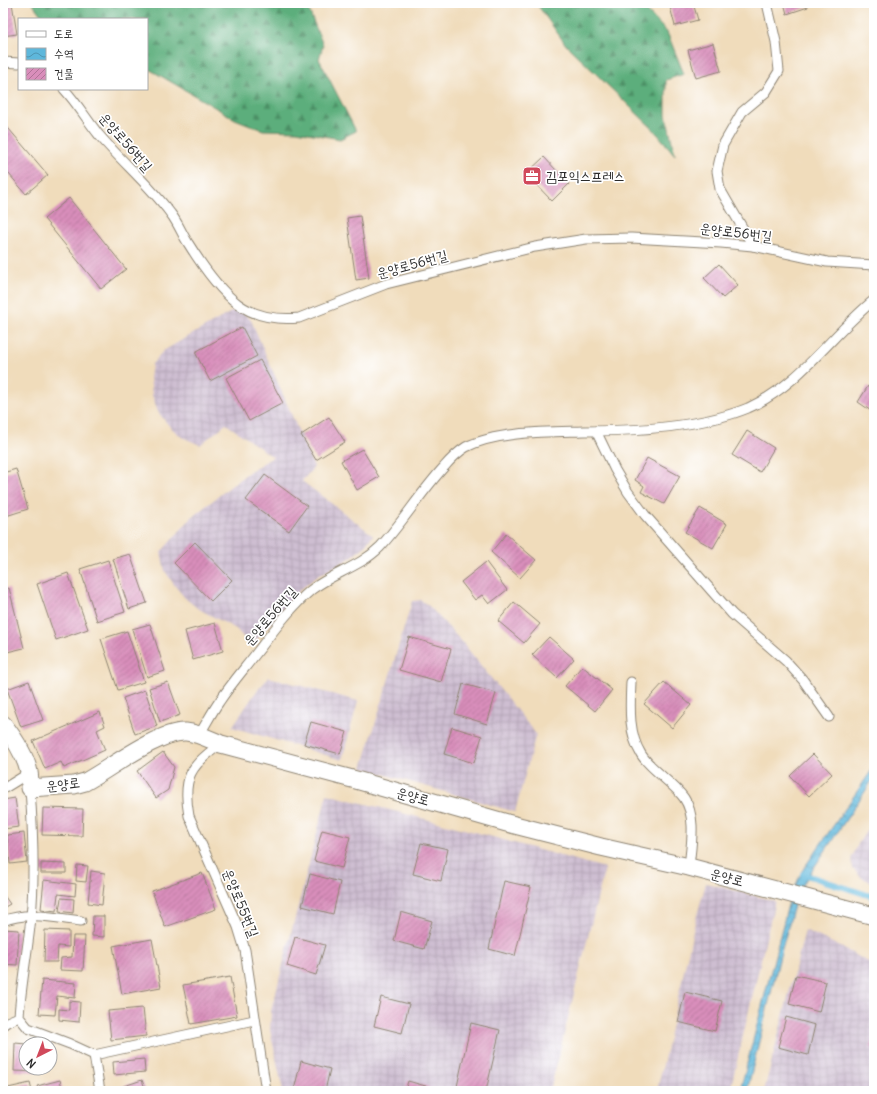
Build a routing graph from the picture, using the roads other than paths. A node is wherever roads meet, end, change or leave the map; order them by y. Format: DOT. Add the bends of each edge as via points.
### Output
graph roads {
  1 [pos="766,3"];
  2 [pos="3,62"];
  3 [pos="18,63"];
  4 [pos="65,90"];
  5 [pos="753,246"];
  6 [pos="874,265"];
  7 [pos="874,300"];
  8 [pos="596,431"];
  9 [pos="630,682"];
  10 [pos="829,717"];
  11 [pos="3,724"];
  12 [pos="199,735"];
  13 [pos="221,744"];
  14 [pos="30,780"];
  15 [pos="3,789"];
  16 [pos="689,867"];
  17 [pos="31,916"];
  18 [pos="874,916"];
  19 [pos="3,921"];
  20 [pos="81,921"];
  21 [pos="19,1017"];
  22 [pos="254,1020"];
  23 [pos="3,1025"];
  24 [pos="94,1055"];
  25 [pos="100,1091"];
  26 [pos="266,1091"];
  1 -- 5 [label="lane" via="776,42 779,71 766,92 742,112 723,145 718,170 720,189"];
  2 -- 3 [label="lane"];
  4 -- 5 [label="lane, 운양로56번길" via="98,134 172,215 188,244 227,293 254,313 271,318 299,318 386,284 572,240 686,240"];
  5 -- 6 [label="lane, 운양로56번길" via="827,262"];
  7 -- 8 [label="lane, 운양로56번길" via="791,381 770,397 748,408 671,426"];
  8 -- 10 [label="lane" via="628,492 645,515 732,614 786,661"];
  8 -- 12 [label="lane, 운양로56번길" via="550,432 488,440 466,448 452,458 380,546 367,558 311,590 294,607 270,634 219,702"];
  9 -- 16 [label="lane" via="630,722 640,753 649,766 684,798 689,811 692,827"];
  11 -- 14 [label="street, 운양로" via="22,754"];
  12 -- 13 [label="street, 운양로"];
  12 -- 14 [label="street, 운양로" via="185,732 171,734 156,740 85,782 74,785"];
  13 -- 16 [label="street, 운양로" via="514,825"];
  13 -- 22 [label="lane, 운양로55번길" via="203,756 192,770 187,784 186,799 189,816 238,927 245,950"];
  14 -- 15 [label="lane"];
  14 -- 17 [label="lane" via="33,844"];
  16 -- 18 [label="street, 운양로"];
  17 -- 19 [label="lane" via="12,917"];
  17 -- 20 [label="lane"];
  17 -- 21 [label="lane"];
  21 -- 23 [label="lane"];
  21 -- 24 [label="lane" via="28,1028"];
  22 -- 24 [label="lane"];
  22 -- 26 [label="lane, 운양로55번길"];
  24 -- 25 [label="lane"];
}
